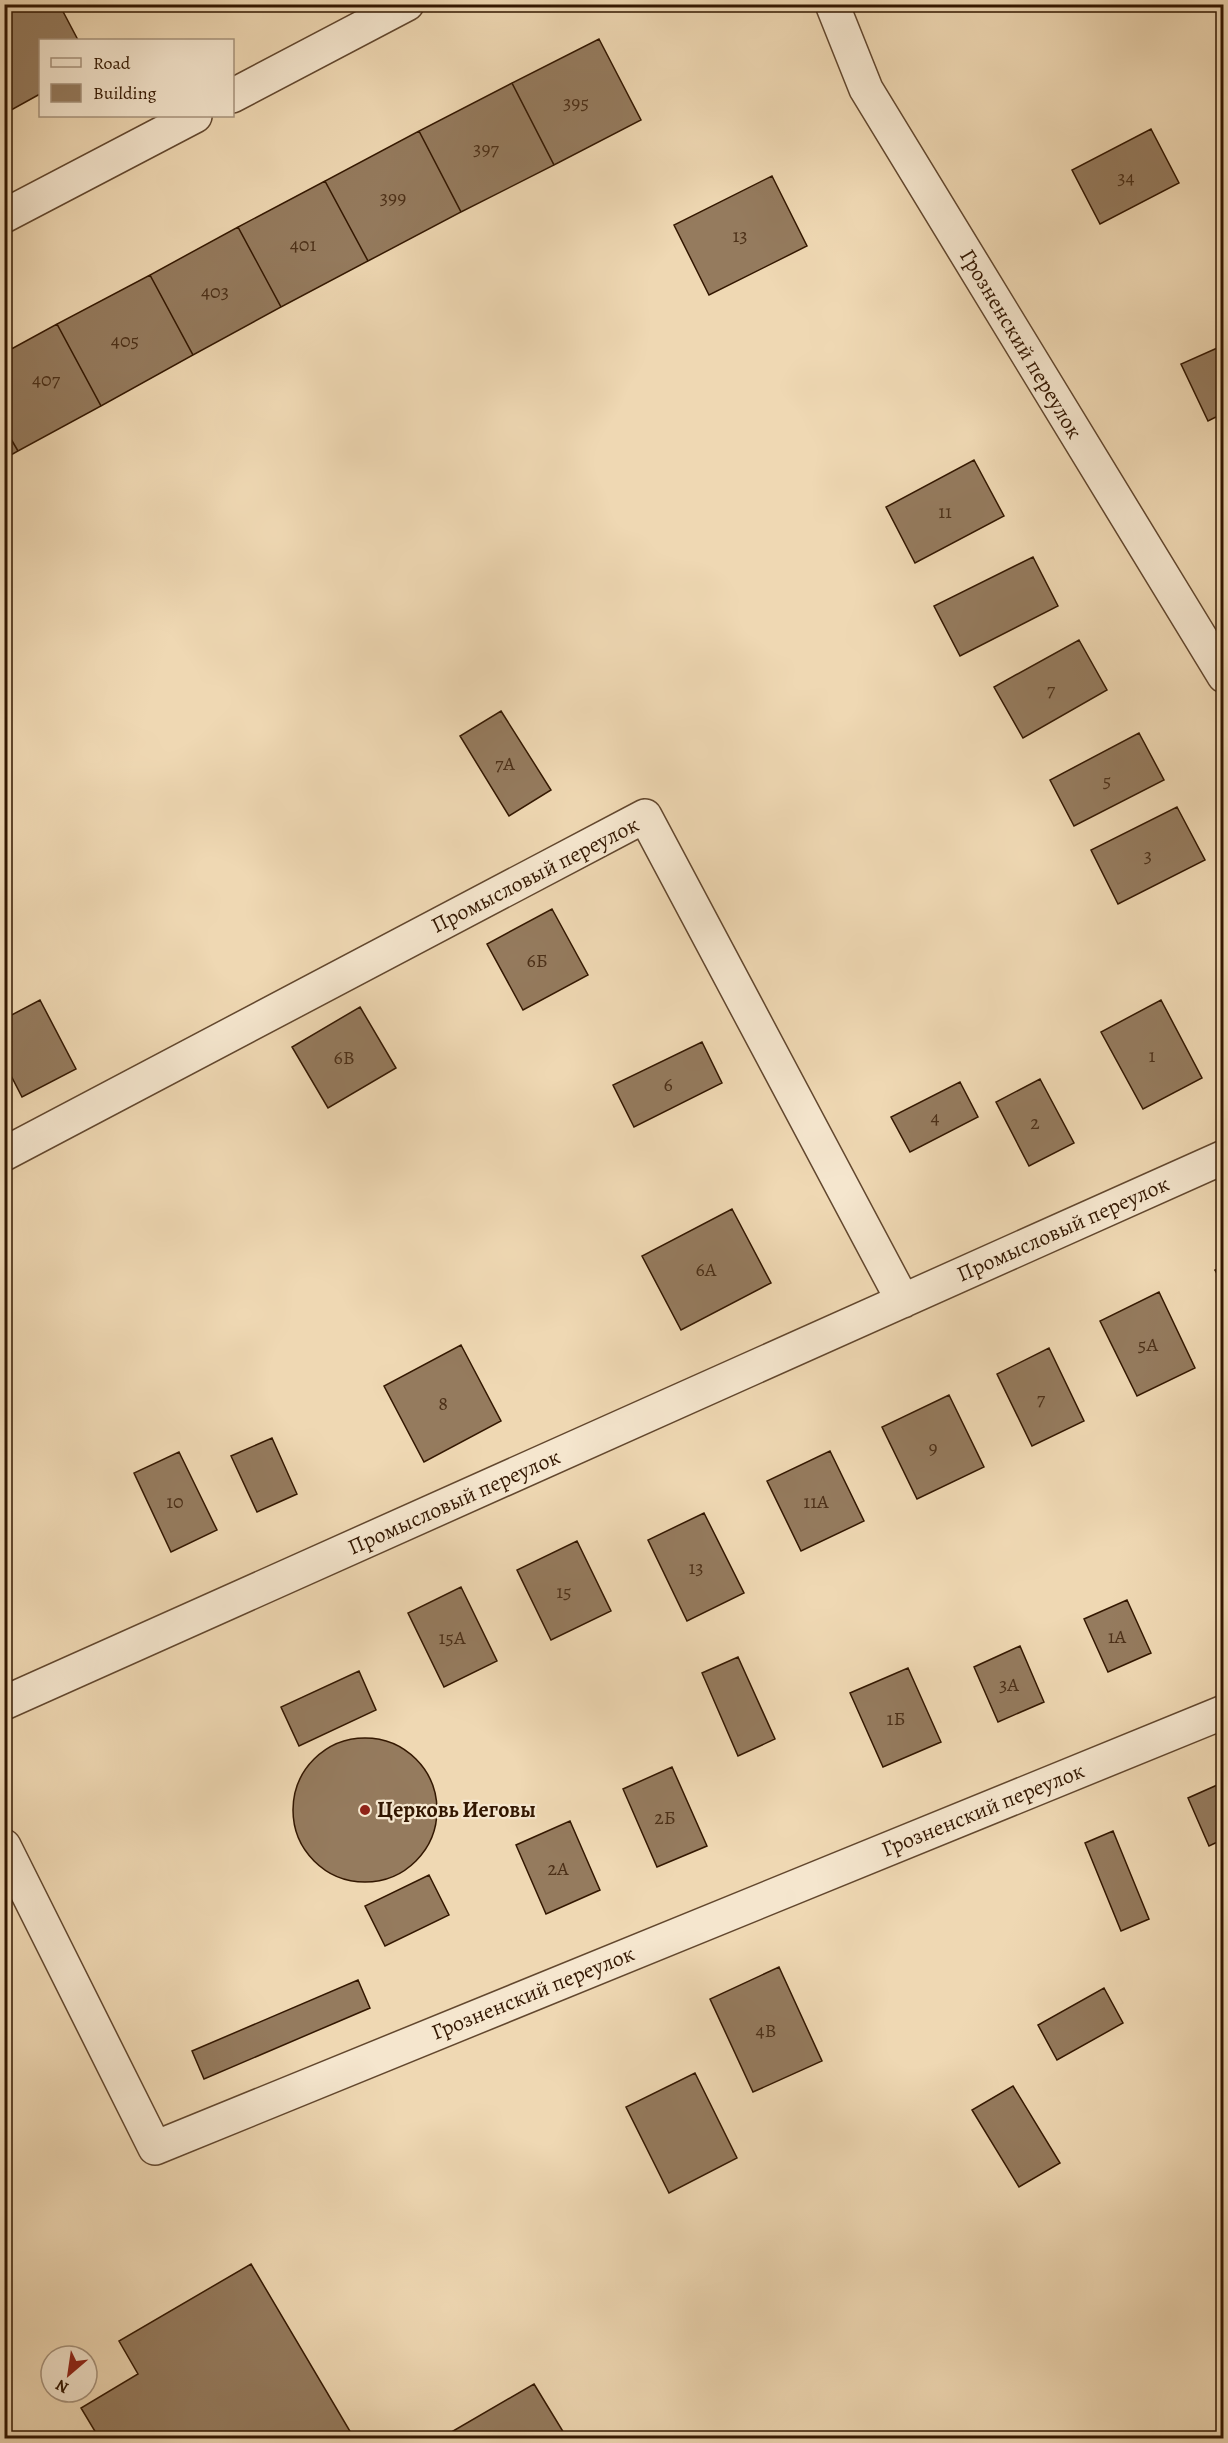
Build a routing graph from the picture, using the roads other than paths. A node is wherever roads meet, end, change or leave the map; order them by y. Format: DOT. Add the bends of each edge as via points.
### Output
graph roads {
  1 [pos="407,4"];
  2 [pos="832,4"];
  3 [pos="234,95"];
  4 [pos="193,117"];
  5 [pos="4,216"];
  6 [pos="1224,676"];
  7 [pos="4,1154"];
  8 [pos="1224,1157"];
  9 [pos="903,1300"];
  10 [pos="4,1703"];
  11 [pos="1224,1712"];
  12 [pos="4,1846"];
  1 -- 3 [label="street"];
  2 -- 6 [label="street, Грозненский переулок" via="866,89"];
  4 -- 5 [label="street"];
  7 -- 9 [label="street, Промысловый переулок" via="645,816"];
  8 -- 9 [label="street, Промысловый переулок"];
  9 -- 10 [label="street, Промысловый переулок"];
  11 -- 12 [label="street, Грозненский переулок" via="155,2148"];
}
